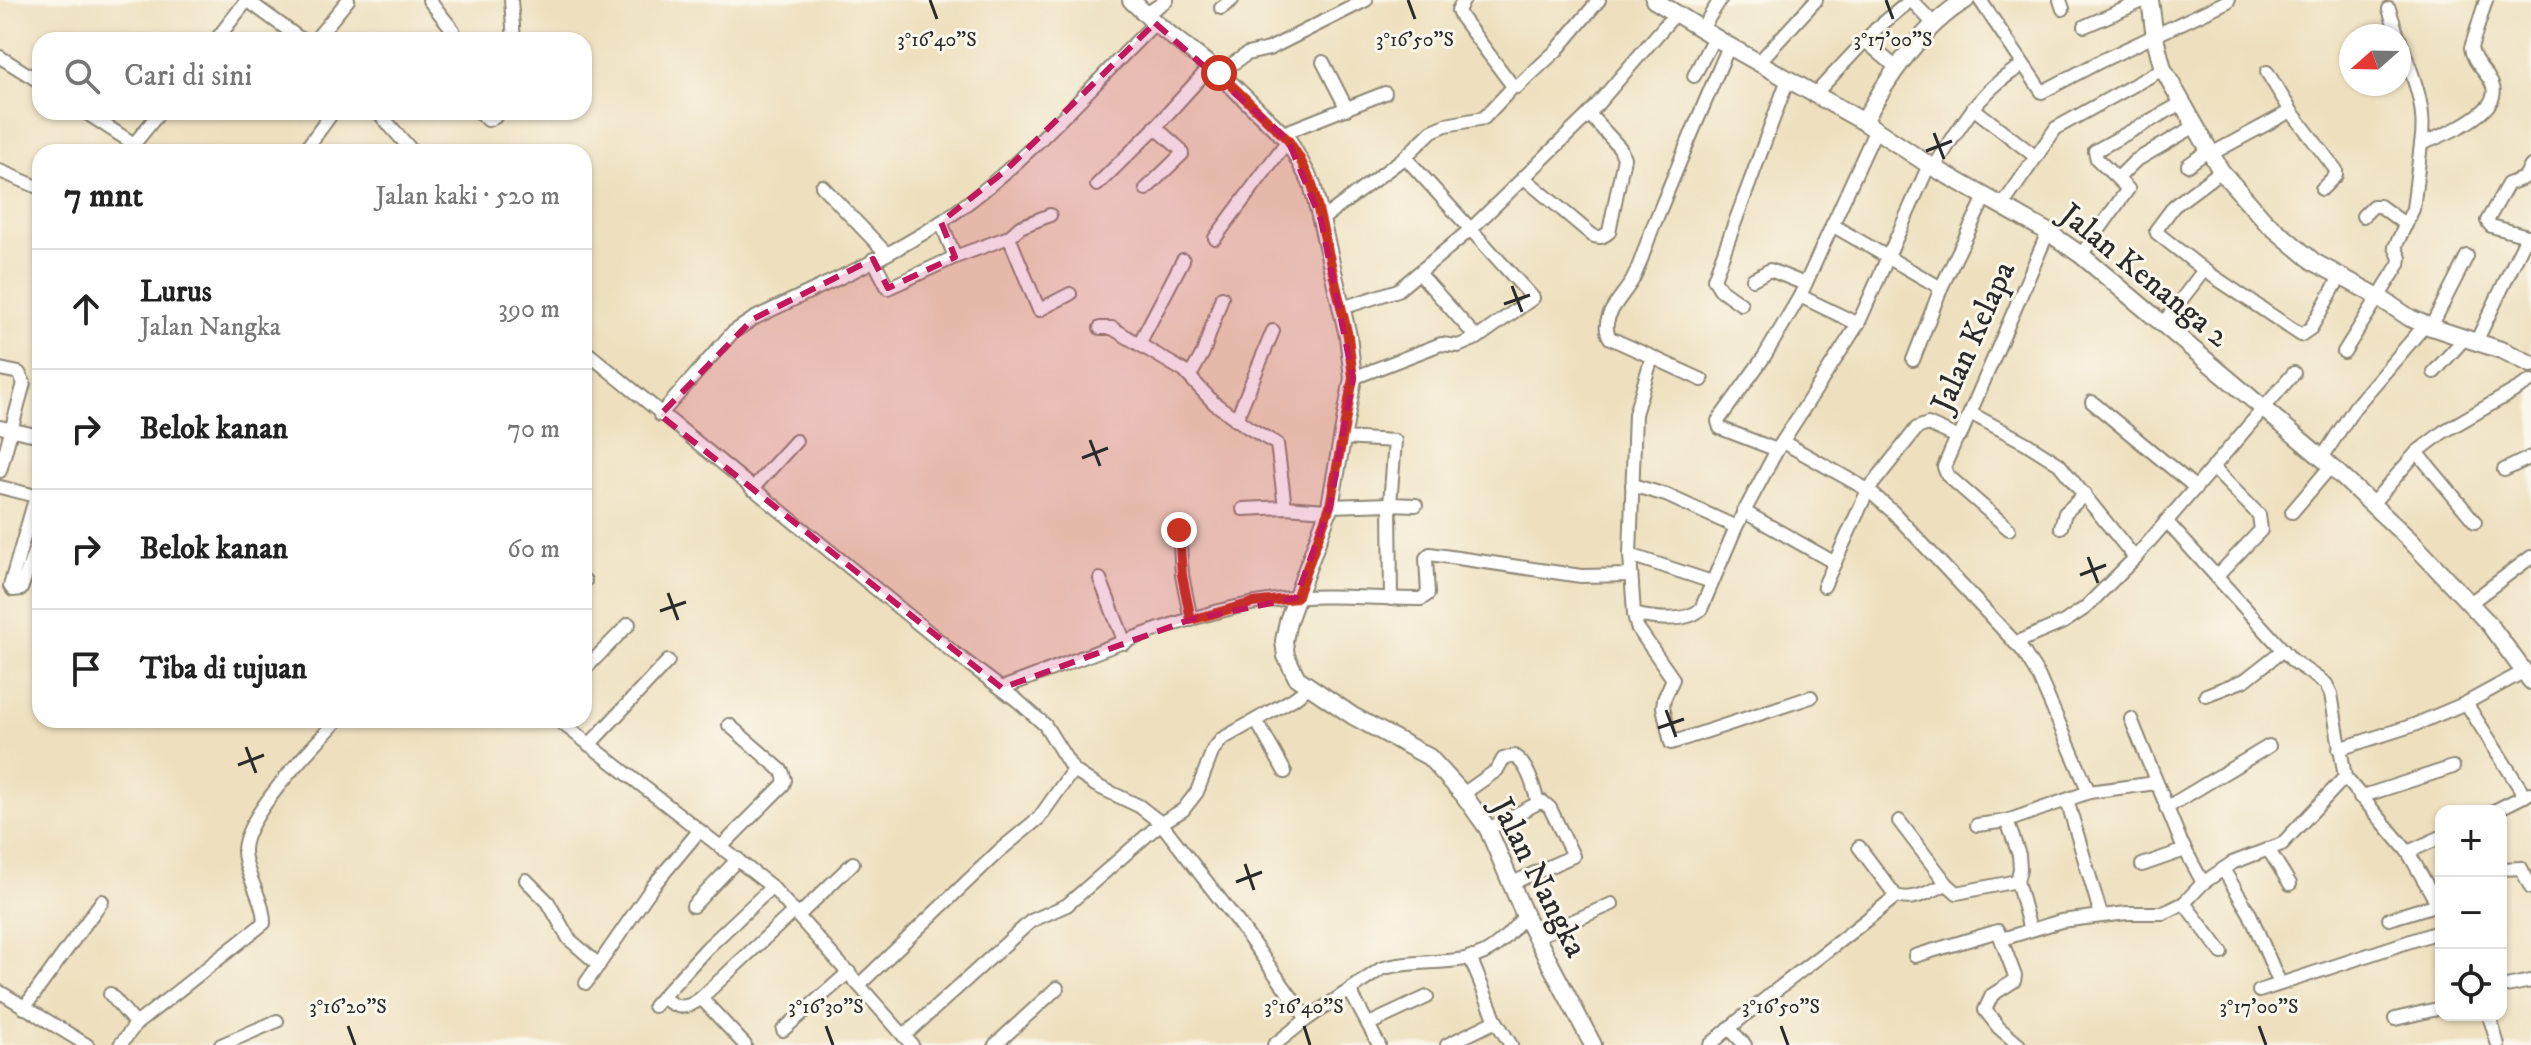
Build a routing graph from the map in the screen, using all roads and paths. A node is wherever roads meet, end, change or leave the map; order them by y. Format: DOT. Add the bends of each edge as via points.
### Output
graph roads {
  1 [pos="348,0"];
  2 [pos="429,0"];
  3 [pos="511,0"];
  4 [pos="1131,0"];
  5 [pos="1167,0"];
  6 [pos="1232,0"];
  7 [pos="1366,0"];
  8 [pos="1464,0"];
  9 [pos="1599,0"];
  10 [pos="1654,0"];
  11 [pos="1720,0"];
  12 [pos="1816,0"];
  13 [pos="1911,0"];
  14 [pos="1966,0"];
  15 [pos="1980,0"];
  16 [pos="2147,0"];
  17 [pos="2486,0"];
  18 [pos="2228,1"];
  19 [pos="262,4"];
  20 [pos="1221,8"];
  21 [pos="2389,9"];
  22 [pos="1675,14"];
  23 [pos="1150,18"];
  24 [pos="1934,24"];
  25 [pos="2394,24"];
  26 [pos="2085,26"];
  27 [pos="222,32"];
  28 [pos="293,32"];
  29 [pos="322,32"];
  30 [pos="454,32"];
  31 [pos="513,32"];
  32 [pos="1714,37"];
  33 [pos="2155,38"];
  34 [pos="1865,41"];
  35 [pos="0,57"];
  36 [pos="1323,62"];
  37 [pos="1759,62"];
  38 [pos="2023,65"];
  39 [pos="1898,69"];
  40 [pos="2163,69"];
  41 [pos="1214,70"];
  42 [pos="2267,72"];
  43 [pos="2411,74"];
  44 [pos="1694,76"];
  45 [pos="32,77"];
  46 [pos="1788,79"];
  47 [pos="1514,86"];
  48 [pos="1385,93"];
  49 [pos="1815,94"];
  50 [pos="2182,103"];
  51 [pos="1973,108"];
  52 [pos="1347,109"];
  53 [pos="2291,111"];
  54 [pos="1589,114"];
  55 [pos="95,120"];
  56 [pos="154,120"];
  57 [pos="327,120"];
  58 [pos="386,120"];
  59 [pos="1870,126"];
  60 [pos="2195,126"];
  61 [pos="1155,127"];
  62 [pos="1285,137"];
  63 [pos="127,144"];
  64 [pos="135,144"];
  65 [pos="309,144"];
  66 [pos="402,144"];
  67 [pos="2421,144"];
  68 [pos="2210,152"];
  69 [pos="1405,157"];
  70 [pos="2036,157"];
  71 [pos="2188,165"];
  72 [pos="1932,166"];
  73 [pos="2531,166"];
  74 [pos="0,171"];
  75 [pos="2221,171"];
  76 [pos="1523,177"];
  77 [pos="2118,178"];
  78 [pos="32,185"];
  79 [pos="1097,185"];
  80 [pos="822,186"];
  81 [pos="1146,189"];
  82 [pos="2322,189"];
  83 [pos="1986,195"];
  84 [pos="2002,206"];
  85 [pos="1050,215"];
  86 [pos="2363,216"];
  87 [pos="1321,220"];
  88 [pos="941,222"];
  89 [pos="1832,225"];
  90 [pos="2406,225"];
  91 [pos="1471,229"];
  92 [pos="2048,232"];
  93 [pos="1009,237"];
  94 [pos="2529,237"];
  95 [pos="1215,238"];
  96 [pos="2081,255"];
  97 [pos="880,256"];
  98 [pos="2467,256"];
  99 [pos="955,257"];
  100 [pos="1886,257"];
  101 [pos="1183,260"];
  102 [pos="2204,270"];
  103 [pos="1419,273"];
  104 [pos="2340,277"];
  105 [pos="1753,279"];
  106 [pos="1941,288"];
  107 [pos="1802,290"];
  108 [pos="1070,294"];
  109 [pos="2377,296"];
  110 [pos="1222,297"];
  111 [pos="1741,304"];
  112 [pos="1342,308"];
  113 [pos="1858,324"];
  114 [pos="2162,325"];
  115 [pos="2428,326"];
  116 [pos="1100,328"];
  117 [pos="1273,331"];
  118 [pos="1477,338"];
  119 [pos="2470,340"];
  120 [pos="1139,344"];
  121 [pos="2344,352"];
  122 [pos="592,357"];
  123 [pos="1652,357"];
  124 [pos="1913,360"];
  125 [pos="2531,364"];
  126 [pos="0,369"];
  127 [pos="2434,372"];
  128 [pos="2294,373"];
  129 [pos="1190,376"];
  130 [pos="1353,378"];
  131 [pos="1702,380"];
  132 [pos="2531,381"];
  133 [pos="2092,402"];
  134 [pos="2263,410"];
  135 [pos="1970,413"];
  136 [pos="660,415"];
  137 [pos="1236,420"];
  138 [pos="6,428"];
  139 [pos="32,434"];
  140 [pos="1957,437"];
  141 [pos="1342,438"];
  142 [pos="796,441"];
  143 [pos="1780,446"];
  144 [pos="2417,452"];
  145 [pos="2531,457"];
  146 [pos="2326,462"];
  147 [pos="2213,468"];
  148 [pos="2504,470"];
  149 [pos="0,471"];
  150 [pos="1632,485"];
  151 [pos="0,487"];
  152 [pos="2196,488"];
  153 [pos="752,489"];
  154 [pos="1868,490"];
  155 [pos="2085,494"];
  156 [pos="32,495"];
  157 [pos="1390,504"];
  158 [pos="2372,504"];
  159 [pos="1416,505"];
  160 [pos="1285,507"];
  161 [pos="1329,508"];
  162 [pos="1243,509"];
  163 [pos="1743,511"];
  164 [pos="2292,512"];
  165 [pos="32,515"];
  166 [pos="2166,521"];
  167 [pos="2475,522"];
  168 [pos="1736,527"];
  169 [pos="2061,527"];
  170 [pos="2009,529"];
  171 [pos="1179,530"];
  172 [pos="1630,555"];
  173 [pos="2531,557"];
  174 [pos="32,558"];
  175 [pos="2135,558"];
  176 [pos="1835,563"];
  177 [pos="1631,575"];
  178 [pos="2218,575"];
  179 [pos="1100,579"];
  180 [pos="1712,582"];
  181 [pos="1824,586"];
  182 [pos="1296,598"];
  183 [pos="1391,599"];
  184 [pos="2470,603"];
  185 [pos="1634,614"];
  186 [pos="1191,620"];
  187 [pos="629,624"];
  188 [pos="1125,643"];
  189 [pos="2015,643"];
  190 [pos="2283,650"];
  191 [pos="668,661"];
  192 [pos="592,662"];
  193 [pos="2528,676"];
  194 [pos="1309,687"];
  195 [pos="1002,688"];
  196 [pos="2206,695"];
  197 [pos="1811,697"];
  198 [pos="2466,703"];
  199 [pos="2131,719"];
  200 [pos="1256,720"];
  201 [pos="729,725"];
  202 [pos="331,728"];
  203 [pos="568,728"];
  204 [pos="589,745"];
  205 [pos="2269,746"];
  206 [pos="2339,749"];
  207 [pos="2453,767"];
  208 [pos="1073,770"];
  209 [pos="1285,772"];
  210 [pos="2345,777"];
  211 [pos="2156,783"];
  212 [pos="2089,792"];
  213 [pos="1463,794"];
  214 [pos="2528,794"];
  215 [pos="2360,797"];
  216 [pos="2067,800"];
  217 [pos="1538,803"];
  218 [pos="2506,805"];
  219 [pos="2166,808"];
  220 [pos="1899,821"];
  221 [pos="2007,821"];
  222 [pos="1161,823"];
  223 [pos="1977,825"];
  224 [pos="1488,829"];
  225 [pos="699,831"];
  226 [pos="2435,840"];
  227 [pos="721,847"];
  228 [pos="1859,847"];
  229 [pos="2268,849"];
  230 [pos="2185,850"];
  231 [pos="2408,852"];
  232 [pos="738,859"];
  233 [pos="853,863"];
  234 [pos="2142,865"];
  235 [pos="2223,869"];
  236 [pos="2507,869"];
  237 [pos="526,880"];
  238 [pos="2017,881"];
  239 [pos="2203,883"];
  240 [pos="1510,884"];
  241 [pos="1947,884"];
  242 [pos="2290,884"];
  243 [pos="772,887"];
  244 [pos="2531,888"];
  245 [pos="1896,896"];
  246 [pos="2435,900"];
  247 [pos="102,901"];
  248 [pos="2184,903"];
  249 [pos="1612,904"];
  250 [pos="693,906"];
  251 [pos="2435,908"];
  252 [pos="797,913"];
  253 [pos="2101,915"];
  254 [pos="1525,916"];
  255 [pos="2389,919"];
  256 [pos="2030,930"];
  257 [pos="2435,933"];
  258 [pos="1536,937"];
  259 [pos="2002,939"];
  260 [pos="2222,953"];
  261 [pos="1915,956"];
  262 [pos="1470,957"];
  263 [pos="599,965"];
  264 [pos="849,972"];
  265 [pos="2531,981"];
  266 [pos="586,983"];
  267 [pos="860,984"];
  268 [pos="2280,984"];
  269 [pos="2507,986"];
  270 [pos="1057,988"];
  271 [pos="1350,991"];
  272 [pos="2259,991"];
  273 [pos="0,992"];
  274 [pos="110,994"];
  275 [pos="1427,997"];
  276 [pos="701,998"];
  277 [pos="24,1008"];
  278 [pos="2435,1009"];
  279 [pos="1307,1019"];
  280 [pos="2395,1019"];
  281 [pos="277,1021"];
  282 [pos="1496,1021"];
  283 [pos="2491,1021"];
  284 [pos="136,1024"];
  285 [pos="1369,1024"];
  286 [pos="1729,1028"];
  287 [pos="783,1030"];
  288 [pos="908,1041"];
  289 [pos="1377,1041"];
  290 [pos="87,1045"];
  291 [pos="120,1045"];
  292 [pos="221,1045"];
  293 [pos="745,1045"];
  294 [pos="995,1045"];
  295 [pos="1274,1045"];
  296 [pos="1363,1045"];
  297 [pos="1447,1045"];
  298 [pos="1511,1045"];
  299 [pos="1593,1045"];
  300 [pos="1710,1045"];
  301 [pos="1745,1045"];
  302 [pos="2019,1045"];
  303 [pos="2498,1045"];
  1 -- 29 [label="street"];
  2 -- 30 [label="street"];
  3 -- 31 [label="street"];
  4 -- 23 [label="street, Jalan Nangka"];
  5 -- 23 [label="street"];
  6 -- 20 [label="street"];
  7 -- 41 [label="street"];
  8 -- 47 [label="street" via="1459,13"];
  9 -- 47 [label="street" via="1557,50"];
  10 -- 22 [label="street, Jalan Kenanga 2"];
  11 -- 32 [label="street"];
  12 -- 37 [label="street"];
  13 -- 24 [label="street"];
  13 -- 34 [label="street"];
  14 -- 24 [label="street"];
  15 -- 38 [label="street"];
  16 -- 26 [label="street"];
  16 -- 33 [label="street"];
  17 -- 67 [label="street" via="2471,48 2494,96 2472,119"];
  18 -- 33 [label="street"];
  19 -- 27 [label="street" via="247,0"];
  19 -- 28 [label="street"];
  21 -- 25 [label="street"];
  22 -- 32 [label="street, Jalan Kenanga 2"];
  22 -- 54 [label="street"];
  23 -- 41 [label="street, Jalan Nangka"];
  23 -- 88 [label="street" via="1006,170"];
  24 -- 39 [label="street"];
  32 -- 37 [label="street, Jalan Kenanga 2"];
  32 -- 44 [label="street"];
  32 -- 123 [label="street" via="1649,236 1607,328 1610,338"];
  33 -- 38 [label="street" via="2042,92"];
  33 -- 40 [label="street"];
  34 -- 39 [label="street"];
  34 -- 49 [label="street"];
  35 -- 45 [label="street"];
  36 -- 52 [label="street"];
  37 -- 46 [label="street, Jalan Kenanga 2"];
  38 -- 51 [label="street" via="1994,84"];
  39 -- 59 [label="street" via="1876,99"];
  40 -- 50 [label="street"];
  40 -- 70 [label="street" via="2060,124"];
  41 -- 61 [label="street"];
  41 -- 62 [label="street, Jalan Nangka"];
  42 -- 53 [label="street"];
  43 -- 67 [label="street" via="2423,118"];
  46 -- 49 [label="street, Jalan Kenanga 2"];
  46 -- 111 [label="street" via="1717,266 1715,284"];
  47 -- 69 [label="street" via="1484,118 1432,131"];
  48 -- 52 [label="street"];
  49 -- 59 [label="street, Jalan Kenanga 2"];
  50 -- 60 [label="street"];
  50 -- 77 [label="street" via="2095,151"];
  51 -- 70 [label="street"];
  51 -- 72 [label="street"];
  52 -- 62 [label="street"];
  53 -- 68 [label="street"];
  53 -- 82 [label="street" via="2336,170"];
  54 -- 76 [label="street"];
  54 -- 76 [label="street" via="1624,158 1609,232 1592,235"];
  55 -- 63 [label="street"];
  56 -- 64 [label="street"];
  57 -- 65 [label="street"];
  58 -- 66 [label="street"];
  59 -- 72 [label="street, Jalan Kenanga 2"];
  59 -- 89 [label="street"];
  60 -- 68 [label="street"];
  60 -- 77 [label="street" via="2135,161"];
  61 -- 79 [label="street"];
  61 -- 81 [label="street" via="1182,154"];
  62 -- 87 [label="street, Jalan Nangka" via="1312,184"];
  62 -- 95 [label="street"];
  67 -- 90 [label="street"];
  68 -- 71 [label="street"];
  68 -- 75 [label="street"];
  69 -- 87 [label="street"];
  69 -- 91 [label="street"];
  70 -- 84 [label="street"];
  72 -- 83 [label="street, Jalan Kenanga 2"];
  72 -- 100 [label="street"];
  73 -- 94 [label="street" via="2524,178 2508,184 2487,221"];
  74 -- 78 [label="street"];
  75 -- 102 [label="street" via="2174,206 2156,230"];
  75 -- 104 [label="street" via="2266,222"];
  76 -- 91 [label="street"];
  77 -- 96 [label="street" via="2127,192"];
  80 -- 97 [label="street"];
  83 -- 84 [label="street, Jalan Kenanga 2"];
  83 -- 106 [label="street"];
  84 -- 92 [label="street, Jalan Kenanga 2"];
  85 -- 93 [label="street"];
  86 -- 90 [label="street" via="2380,206"];
  87 -- 112 [label="street, Jalan Nangka"];
  88 -- 97 [label="street"];
  88 -- 99 [label="street"];
  89 -- 100 [label="street"];
  89 -- 107 [label="street"];
  90 -- 109 [label="street" via="2396,245 2399,264"];
  91 -- 103 [label="street"];
  91 -- 118 [label="street" via="1533,298"];
  92 -- 96 [label="street, Jalan Kenanga 2"];
  92 -- 135 [label="street, Jalan Kelapa"];
  93 -- 99 [label="street"];
  93 -- 108 [label="street" via="1039,310"];
  94 -- 119 [label="street"];
  96 -- 114 [label="street, Jalan Kenanga 2"];
  97 -- 99 [label="street" via="888,288"];
  97 -- 136 [label="street" via="732,333"];
  98 -- 115 [label="street"];
  100 -- 106 [label="street"];
  100 -- 113 [label="street"];
  101 -- 120 [label="street"];
  102 -- 104 [label="street" via="2301,335 2311,328"];
  102 -- 114 [label="street"];
  103 -- 112 [label="street" via="1398,290"];
  103 -- 118 [label="street"];
  104 -- 109 [label="street"];
  105 -- 107 [label="street" via="1770,270"];
  106 -- 124 [label="street"];
  107 -- 113 [label="street"];
  107 -- 143 [label="street" via="1764,357 1718,421 1720,428"];
  109 -- 115 [label="street"];
  109 -- 121 [label="street"];
  110 -- 129 [label="street"];
  112 -- 130 [label="street, Jalan Nangka"];
  113 -- 143 [label="street"];
  114 -- 134 [label="street, Jalan Kenanga 2"];
  115 -- 119 [label="street"];
  115 -- 146 [label="street" via="2355,407"];
  116 -- 120 [label="street" via="1112,328"];
  117 -- 137 [label="street"];
  118 -- 130 [label="street" via="1458,346 1441,344"];
  119 -- 125 [label="street"];
  119 -- 127 [label="street"];
  120 -- 129 [label="street"];
  122 -- 136 [label="street"];
  123 -- 131 [label="street"];
  123 -- 150 [label="street" via="1635,414"];
  126 -- 138 [label="street" via="24,378"];
  128 -- 134 [label="street"];
  129 -- 137 [label="street"];
  130 -- 141 [label="street, Jalan Nangka"];
  132 -- 144 [label="street"];
  133 -- 152 [label="street"];
  134 -- 146 [label="street, Jalan Kenanga 2"];
  134 -- 147 [label="street"];
  135 -- 140 [label="street, Jalan Kelapa"];
  135 -- 155 [label="street" via="2052,459"];
  136 -- 153 [label="street"];
  137 -- 160 [label="street" via="1277,444"];
  138 -- 139 [label="street"];
  138 -- 149 [label="street"];
  140 -- 154 [label="street, Jalan Kelapa" via="1921,425"];
  140 -- 170 [label="street" via="1944,467 1947,475"];
  141 -- 157 [label="street" via="1395,441"];
  141 -- 161 [label="street, Jalan Nangka"];
  142 -- 153 [label="street"];
  143 -- 154 [label="street"];
  143 -- 163 [label="street"];
  144 -- 158 [label="street"];
  144 -- 167 [label="street"];
  145 -- 148 [label="street"];
  146 -- 158 [label="street, Jalan Kenanga 2"];
  146 -- 164 [label="street"];
  147 -- 152 [label="street"];
  147 -- 178 [label="street" via="2259,515 2262,525"];
  150 -- 168 [label="street"];
  150 -- 172 [label="street"];
  151 -- 156 [label="street"];
  152 -- 166 [label="street"];
  153 -- 195 [label="street"];
  154 -- 176 [label="street"];
  154 -- 189 [label="street"];
  155 -- 169 [label="street" via="2065,513"];
  155 -- 175 [label="street"];
  157 -- 159 [label="street"];
  157 -- 161 [label="street"];
  157 -- 183 [label="street"];
  158 -- 184 [label="street, Jalan Kenanga 2"];
  160 -- 161 [label="street"];
  160 -- 162 [label="street"];
  161 -- 182 [label="street, Jalan Nangka"];
  163 -- 168 [label="street"];
  163 -- 176 [label="street"];
  165 -- 174 [label="street" via="13,590 21,589"];
  166 -- 175 [label="street"];
  166 -- 178 [label="street"];
  168 -- 180 [label="street"];
  171 -- 186 [label="street"];
  172 -- 177 [label="street"];
  172 -- 180 [label="street"];
  173 -- 184 [label="street"];
  175 -- 189 [label="street" via="2085,608"];
  176 -- 181 [label="street"];
  177 -- 183 [label="street" via="1581,576 1430,554 1427,596"];
  177 -- 185 [label="street"];
  178 -- 190 [label="street"];
  179 -- 188 [label="street"];
  180 -- 185 [label="street" via="1694,615"];
  182 -- 183 [label="street"];
  182 -- 186 [label="street" via="1252,603"];
  182 -- 194 [label="street, Jalan Nangka" via="1284,641 1286,656 1297,678"];
  184 -- 193 [label="street, Jalan Kenanga 2"];
  185 -- 197 [label="street" via="1637,627 1673,679 1663,707 1671,743"];
  186 -- 188 [label="street"];
  187 -- 192 [label="street"];
  188 -- 195 [label="street"];
  189 -- 212 [label="street" via="2039,677"];
  190 -- 196 [label="street" via="2245,680"];
  190 -- 206 [label="street" via="2326,684"];
  191 -- 204 [label="street"];
  193 -- 198 [label="street"];
  194 -- 200 [label="street"];
  194 -- 213 [label="street, Jalan Nangka" via="1420,751"];
  195 -- 208 [label="street" via="1045,725"];
  198 -- 206 [label="street"];
  198 -- 214 [label="street"];
  199 -- 211 [label="street"];
  200 -- 209 [label="street"];
  200 -- 222 [label="street" via="1217,744 1191,802"];
  201 -- 227 [label="street" via="782,771 785,780"];
  202 -- 284 [label="street" via="294,768 246,839 244,852 264,923"];
  203 -- 204 [label="street"];
  204 -- 225 [label="street"];
  205 -- 219 [label="street"];
  206 -- 210 [label="street"];
  207 -- 215 [label="street"];
  208 -- 222 [label="street"];
  208 -- 267 [label="street" via="1039,818"];
  210 -- 215 [label="street"];
  210 -- 229 [label="street" via="2288,839"];
  211 -- 212 [label="street"];
  211 -- 219 [label="street"];
  212 -- 216 [label="street"];
  213 -- 217 [label="street" via="1497,770 1503,759 1514,756"];
  213 -- 224 [label="street, Jalan Nangka"];
  214 -- 218 [label="street"];
  215 -- 231 [label="street"];
  216 -- 221 [label="street"];
  216 -- 253 [label="street"];
  217 -- 224 [label="street"];
  217 -- 240 [label="street" via="1550,808 1573,856"];
  219 -- 230 [label="street"];
  220 -- 241 [label="street"];
  221 -- 223 [label="street"];
  221 -- 238 [label="street" via="2019,855"];
  222 -- 279 [label="street"];
  222 -- 288 [label="street" via="1067,905 1031,921"];
  224 -- 240 [label="street, Jalan Nangka"];
  225 -- 227 [label="street"];
  225 -- 263 [label="street"];
  226 -- 231 [label="street"];
  227 -- 232 [label="street"];
  228 -- 245 [label="street"];
  229 -- 235 [label="street"];
  229 -- 242 [label="street"];
  230 -- 234 [label="street"];
  230 -- 239 [label="street"];
  231 -- 246 [label="street"];
  232 -- 243 [label="street"];
  232 -- 250 [label="street"];
  233 -- 252 [label="street"];
  235 -- 239 [label="street"];
  235 -- 268 [label="street" via="2250,914"];
  236 -- 244 [label="street" via="2521,868"];
  237 -- 263 [label="street" via="548,902 569,939"];
  238 -- 241 [label="street" via="1960,894"];
  238 -- 256 [label="street"];
  239 -- 248 [label="street"];
  240 -- 254 [label="street, Jalan Nangka"];
  241 -- 245 [label="street" via="1914,898"];
  243 -- 252 [label="street"];
  243 -- 276 [label="street" via="658,1002 680,1008"];
  245 -- 286 [label="street"];
  247 -- 277 [label="street"];
  248 -- 253 [label="street" via="2163,913"];
  248 -- 260 [label="street"];
  249 -- 258 [label="street"];
  251 -- 255 [label="street"];
  252 -- 264 [label="street"];
  252 -- 276 [label="street"];
  253 -- 256 [label="street"];
  254 -- 258 [label="street, Jalan Nangka"];
  254 -- 262 [label="street" via="1500,943"];
  256 -- 259 [label="street"];
  257 -- 268 [label="street"];
  258 -- 299 [label="street, Jalan Nangka"];
  259 -- 261 [label="street" via="1994,931"];
  259 -- 302 [label="street" via="2014,981 1992,995 1985,1010"];
  262 -- 271 [label="street" via="1394,965"];
  262 -- 282 [label="street"];
  263 -- 266 [label="street"];
  264 -- 267 [label="street"];
  264 -- 287 [label="street"];
  265 -- 269 [label="street"];
  267 -- 288 [label="street"];
  268 -- 272 [label="street"];
  270 -- 294 [label="street"];
  271 -- 279 [label="street"];
  271 -- 285 [label="street"];
  273 -- 277 [label="street"];
  274 -- 284 [label="street"];
  275 -- 285 [label="street"];
  276 -- 293 [label="street"];
  277 -- 290 [label="street"];
  278 -- 280 [label="street"];
  279 -- 295 [label="street"];
  281 -- 292 [label="street"];
  282 -- 297 [label="street"];
  282 -- 298 [label="street"];
  283 -- 303 [label="street"];
  284 -- 291 [label="street"];
  285 -- 289 [label="street"];
  286 -- 300 [label="street"];
  286 -- 301 [label="street"];
  289 -- 296 [label="street"];
}
